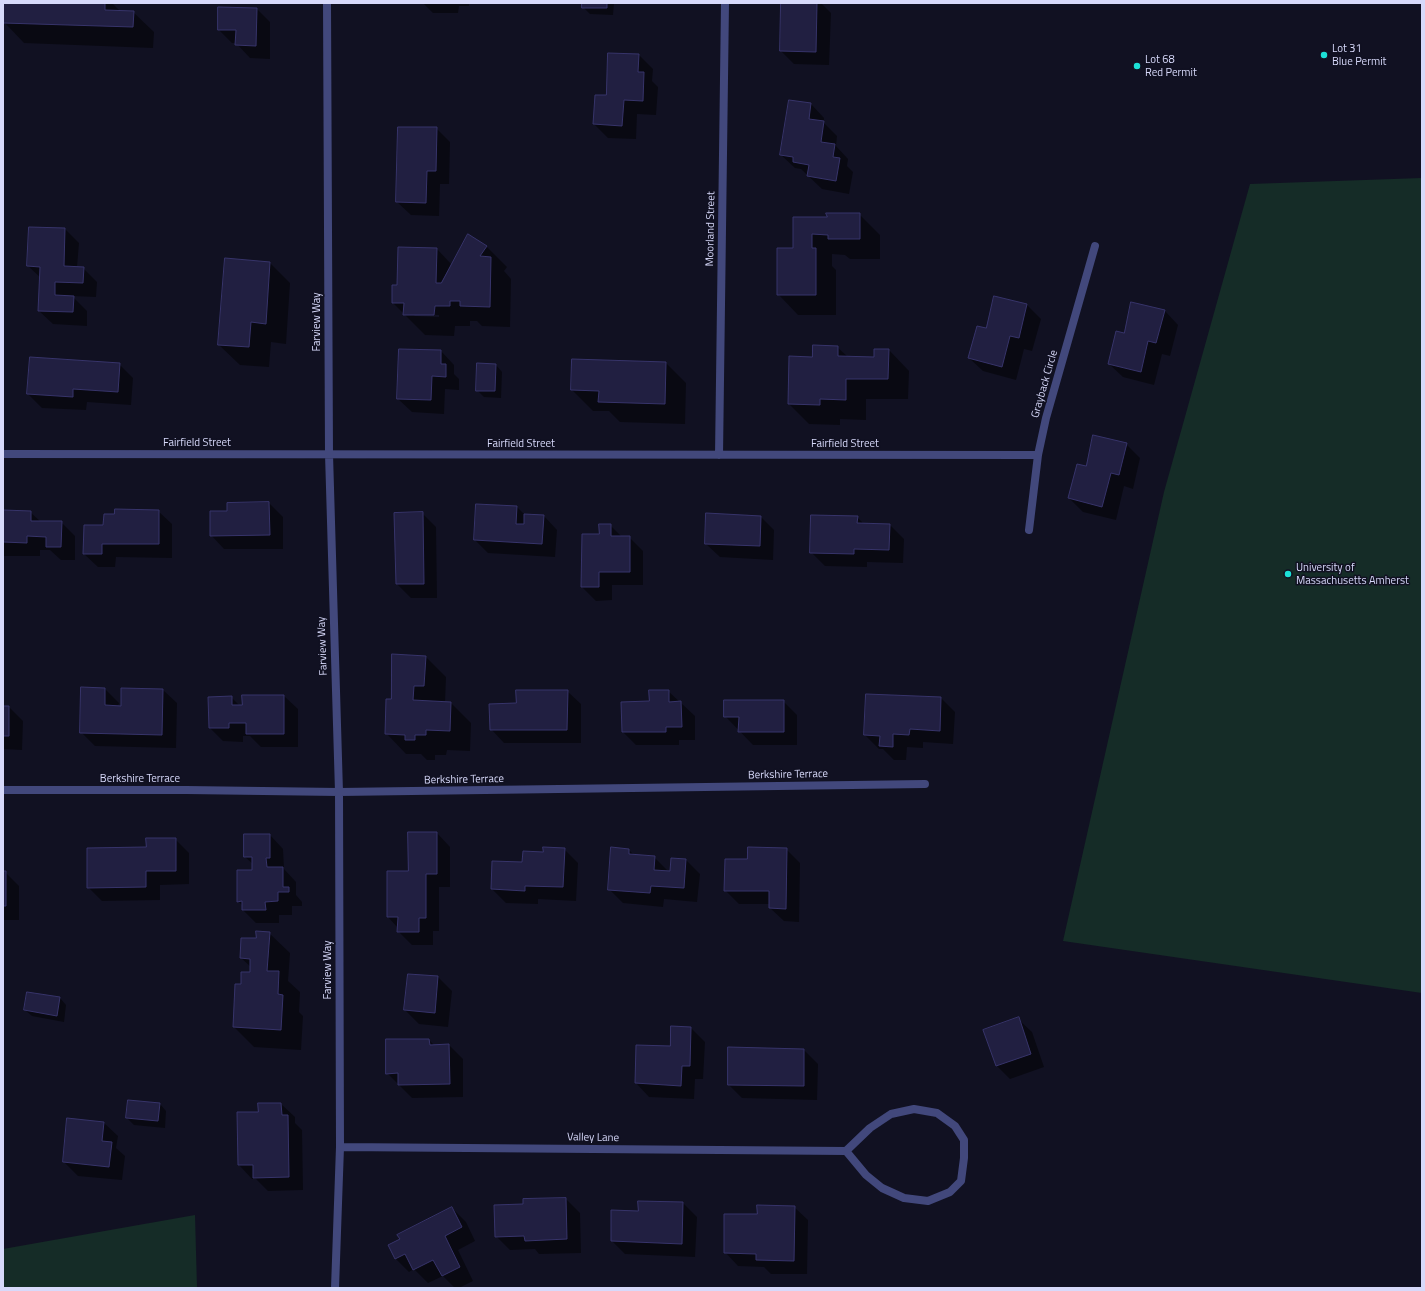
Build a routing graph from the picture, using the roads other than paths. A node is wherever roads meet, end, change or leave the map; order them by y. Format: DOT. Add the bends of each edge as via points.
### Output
graph roads {
  1 [pos="327,3"];
  2 [pos="724,3"];
  3 [pos="1095,246"];
  4 [pos="3,454"];
  5 [pos="329,454"];
  6 [pos="719,455"];
  7 [pos="1038,455"];
  8 [pos="1029,530"];
  9 [pos="925,784"];
  10 [pos="3,790"];
  11 [pos="339,792"];
  12 [pos="340,1147"];
  13 [pos="846,1151"];
  14 [pos="334,1288"];
  1 -- 5 [label="street, Farview Way"];
  2 -- 6 [label="street, Moorland Street"];
  3 -- 7 [label="street, Grayback Circle" via="1046,418"];
  4 -- 5 [label="street, Fairfield Street"];
  5 -- 6 [label="street, Fairfield Street"];
  5 -- 11 [label="street, Farview Way"];
  6 -- 7 [label="street, Fairfield Street"];
  7 -- 8 [label="street, Grayback Circle"];
  9 -- 11 [label="street, Berkshire Terrace"];
  10 -- 11 [label="street, Berkshire Terrace"];
  11 -- 12 [label="street, Farview Way"];
  12 -- 13 [label="street, Valley Lane"];
  12 -- 14 [label="street, Farview Way"];
  13 -- 13 [label="street" via="870,1128 891,1114 914,1109 937,1113 955,1126 964,1140 961,1181 950,1192 928,1201 904,1198 882,1188 866,1175"];
}
